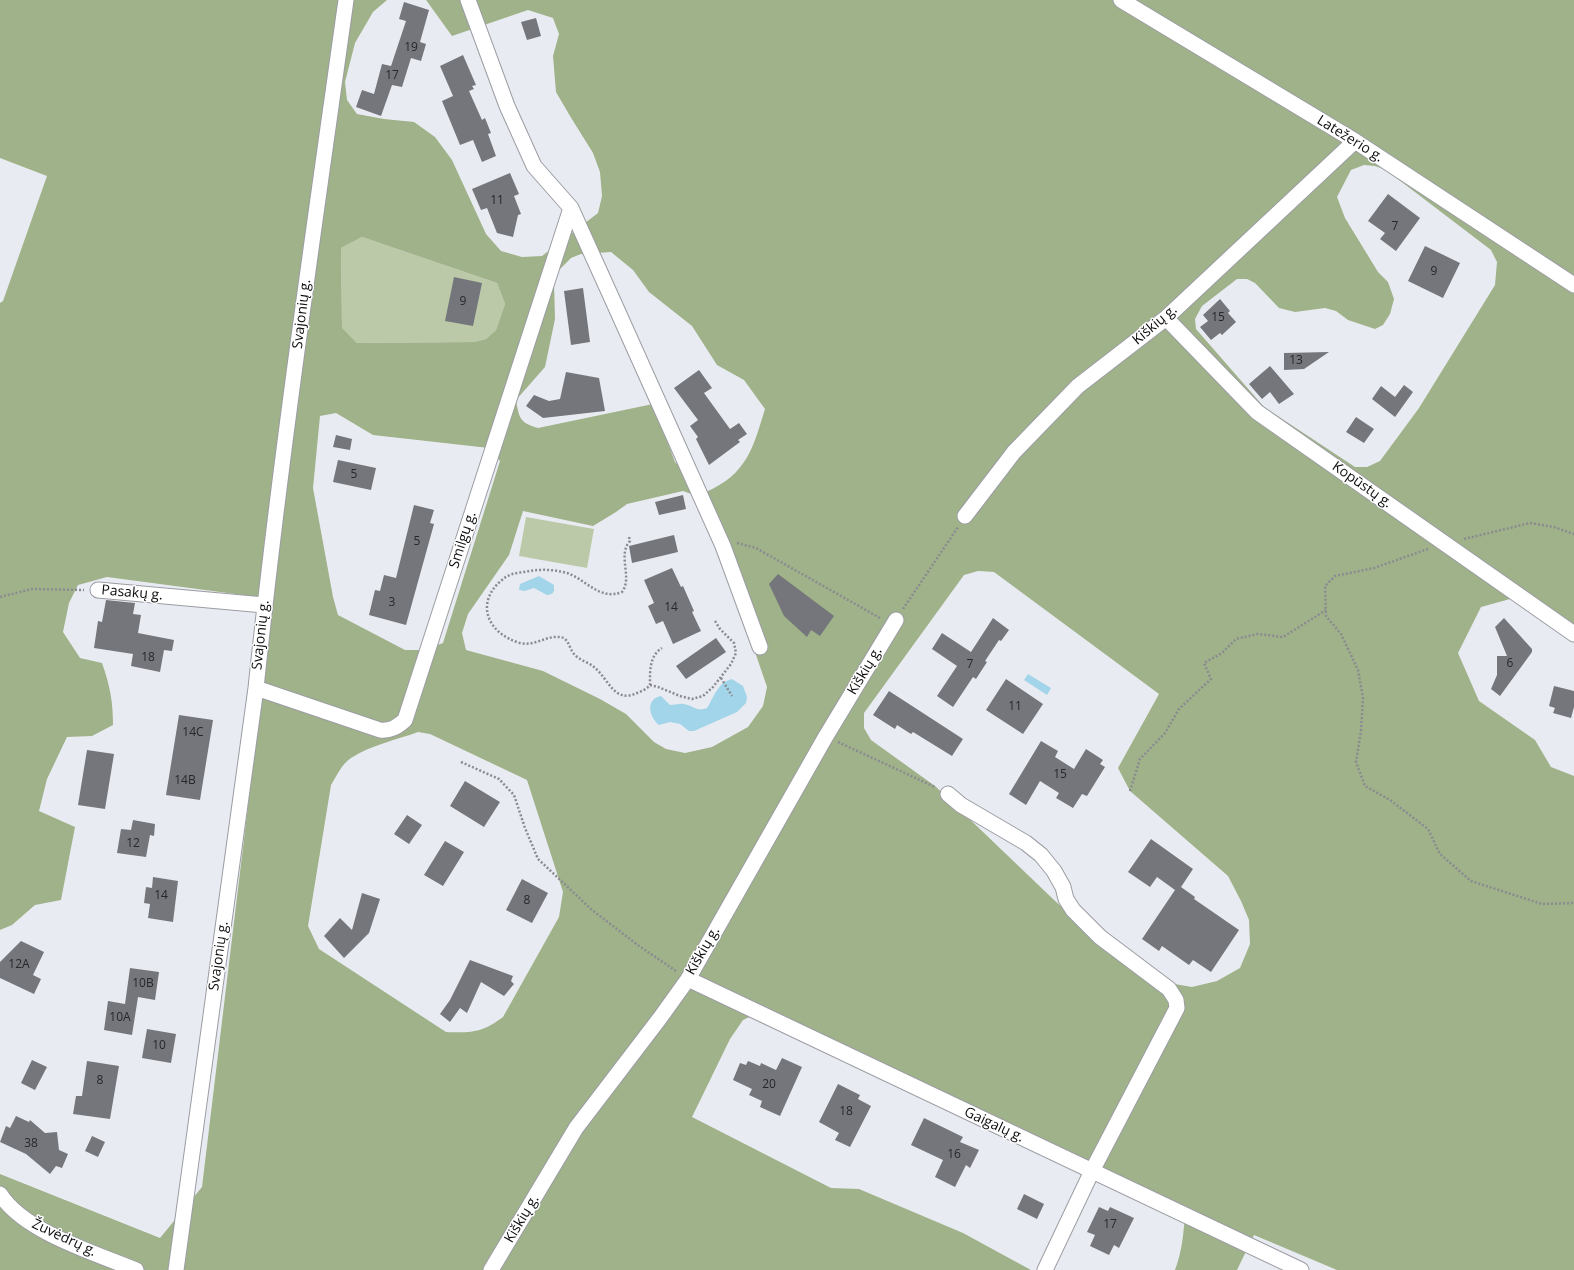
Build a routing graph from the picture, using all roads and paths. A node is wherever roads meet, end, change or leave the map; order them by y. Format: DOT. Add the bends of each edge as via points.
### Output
graph roads {
  1 [pos="346,0"];
  2 [pos="468,0"];
  3 [pos="1121,0"];
  4 [pos="1355,141"];
  5 [pos="571,208"];
  6 [pos="1574,285"];
  7 [pos="1166,318"];
  8 [pos="965,516"];
  9 [pos="1574,534"];
  10 [pos="629,537"];
  11 [pos="1446,543"];
  12 [pos="723,546"];
  13 [pos="98,590"];
  14 [pos="0,597"];
  15 [pos="264,605"];
  16 [pos="1326,610"];
  17 [pos="715,621"];
  18 [pos="895,623"];
  19 [pos="1574,634"];
  20 [pos="760,647"];
  21 [pos="662,648"];
  22 [pos="722,680"];
  23 [pos="650,685"];
  24 [pos="256,688"];
  25 [pos="732,696"];
  26 [pos="826,736"];
  27 [pos="461,762"];
  28 [pos="1130,791"];
  29 [pos="948,794"];
  30 [pos="1574,904"];
  31 [pos="688,979"];
  32 [pos="1092,1171"];
  33 [pos="0,1194"];
  34 [pos="136,1270"];
  35 [pos="176,1270"];
  36 [pos="491,1270"];
  37 [pos="1045,1270"];
  38 [pos="1301,1270"];
  1 -- 15 [label="street, Svajonių g."];
  2 -- 5 [label="street" via="507,106 534,166"];
  3 -- 4 [label="street, Latežerio g."];
  4 -- 6 [label="street, Latežerio g."];
  4 -- 7 [label="street, Kiškių g."];
  5 -- 12 [label="street"];
  5 -- 24 [label="street, Smilgų g." via="405,720 397,727 380,730"];
  7 -- 8 [label="street, Kiškių g." via="1078,386 1014,452"];
  7 -- 11 [label="street, Kopūstų g." via="1257,412"];
  8 -- 18 [label="path"];
  9 -- 11 [label="path" via="1530,523"];
  10 -- 23 [label="path" via="630,541 626,548 625,585 622,592 606,595 568,573 530,571 510,574 495,585 487,600 486,610 494,627 503,635 521,643 536,643 552,636 564,638 573,653 594,667 619,695 633,695"];
  11 -- 16 [label="path" via="1374,568 1335,576 1325,586"];
  11 -- 19 [label="street, Kopūstų g."];
  12 -- 18 [label="path" via="737,543 756,548"];
  12 -- 20 [label="street"];
  13 -- 14 [label="path, Pasakų g." via="32,589"];
  13 -- 15 [label="street, Pasakų g."];
  15 -- 24 [label="street, Svajonių g."];
  16 -- 28 [label="path" via="1282,637 1257,634 1236,639 1222,653 1204,663 1211,679 1179,709 1165,733 1140,759"];
  16 -- 30 [label="path" via="1326,616 1341,634 1358,670 1363,698 1356,762 1365,786 1390,800 1428,829 1440,854 1470,881 1542,904"];
  17 -- 22 [label="path" via="734,643 736,653"];
  18 -- 26 [label="street, Kiškių g."];
  21 -- 23 [label="path" via="655,655 650,667"];
  22 -- 23 [label="path" via="706,694 697,698 686,698"];
  22 -- 25 [label="path"];
  24 -- 35 [label="street, Svajonių g."];
  26 -- 29 [label="path"];
  26 -- 31 [label="street, Kiškių g."];
  27 -- 31 [label="path" via="499,778 514,795 538,859 592,910"];
  29 -- 32 [label="street" via="961,805 1026,843 1041,855 1064,887 1066,899 1073,910 1100,937 1169,989 1176,1000 1177,1008"];
  31 -- 32 [label="street, Gaigalų g."];
  31 -- 36 [label="street, Kiškių g." via="576,1128"];
  32 -- 37 [label="street"];
  32 -- 38 [label="street, Gaigalų g."];
  33 -- 34 [label="street, Žuvėdrų g." via="15,1212 28,1222 56,1237"];
}
